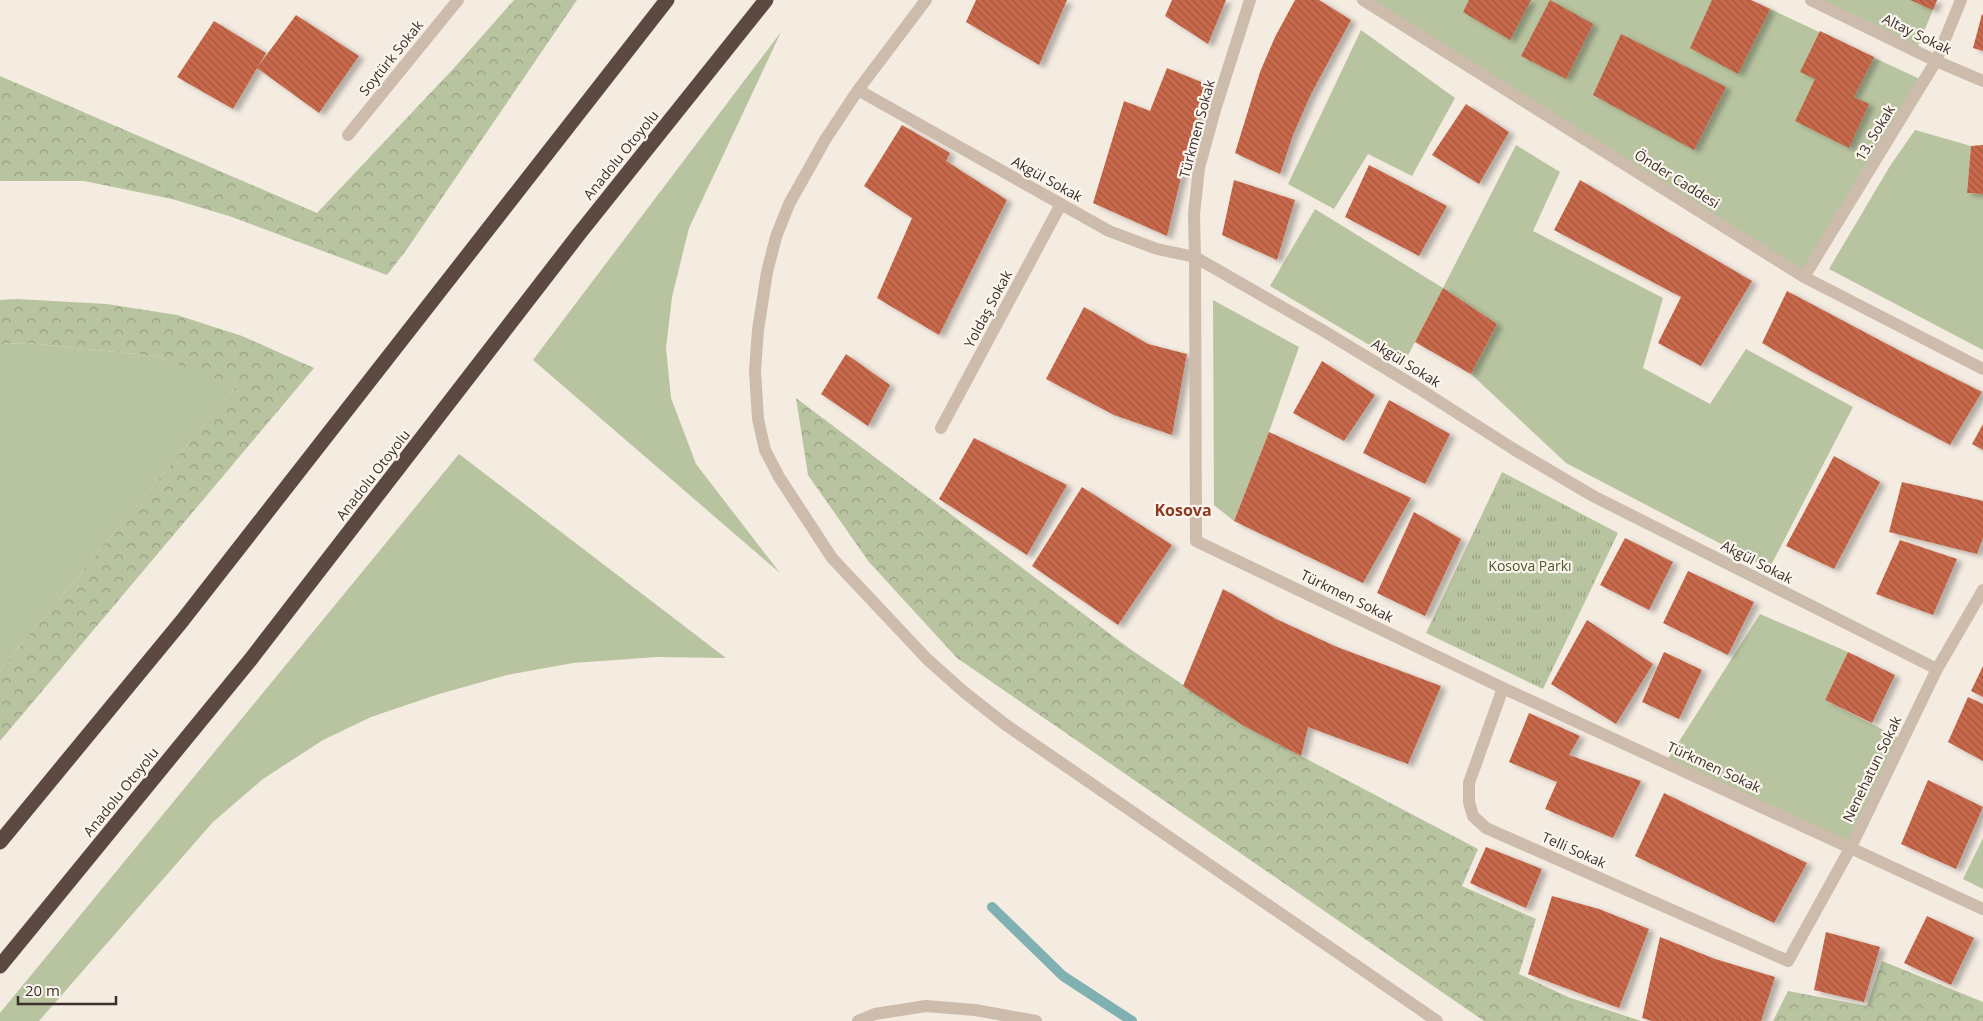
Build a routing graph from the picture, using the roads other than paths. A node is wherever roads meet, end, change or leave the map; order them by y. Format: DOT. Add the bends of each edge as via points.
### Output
graph roads {
  1 [pos="458,0"];
  2 [pos="667,0"];
  3 [pos="766,0"];
  4 [pos="926,0"];
  5 [pos="1250,0"];
  6 [pos="1363,0"];
  7 [pos="1811,0"];
  8 [pos="1961,0"];
  9 [pos="1936,61"];
  10 [pos="1983,81"];
  11 [pos="858,90"];
  12 [pos="348,135"];
  13 [pos="1061,204"];
  14 [pos="1195,257"];
  15 [pos="1804,277"];
  16 [pos="1983,369"];
  17 [pos="941,428"];
  18 [pos="1983,590"];
  19 [pos="1937,669"];
  20 [pos="1503,688"];
  21 [pos="0,842"];
  22 [pos="1851,847"];
  23 [pos="1983,909"];
  24 [pos="1788,961"];
  25 [pos="0,966"];
  26 [pos="858,1021"];
  27 [pos="1036,1021"];
  28 [pos="1436,1021"];
  1 -- 12 [label="street, Soytürk Sokak"];
  2 -- 21 [label="highway" via="182,621"];
  3 -- 25 [label="highway, Anadolu Otoyolu" via="579,234 251,659"];
  4 -- 11 [label="street"];
  5 -- 14 [label="street, Türkmen Sokak" via="1199,168 1194,214"];
  6 -- 15 [label="street, Önder Caddesi"];
  7 -- 9 [label="street, Altay Sokak"];
  8 -- 9 [label="street, 13. Sokak"];
  9 -- 10 [label="street, Altay Sokak"];
  9 -- 15 [label="street, 13. Sokak"];
  11 -- 13 [label="street, Akgül Sokak"];
  11 -- 28 [label="street" via="789,204 766,272 755,371 758,419 765,450 792,499 832,558 927,659 964,692 1006,725"];
  13 -- 14 [label="street, Akgül Sokak" via="1129,240"];
  13 -- 17 [label="street, Yoldaş Sokak"];
  14 -- 19 [label="street, Akgül Sokak" via="1322,330 1593,496"];
  14 -- 20 [label="street, Türkmen Sokak" via="1196,541"];
  15 -- 16 [label="street, Önder Caddesi"];
  18 -- 19 [label="street, Nenehatun Sokak"];
  19 -- 22 [label="street, Nenehatun Sokak"];
  20 -- 22 [label="street, Türkmen Sokak"];
  20 -- 24 [label="street, Telli Sokak" via="1469,783 1473,816 1486,828"];
  22 -- 23 [label="street, Türkmen Sokak"];
  22 -- 24 [label="street, Nenehatun Sokak"];
  26 -- 27 [label="street" via="875,1014 926,1006 975,1010"];
}
